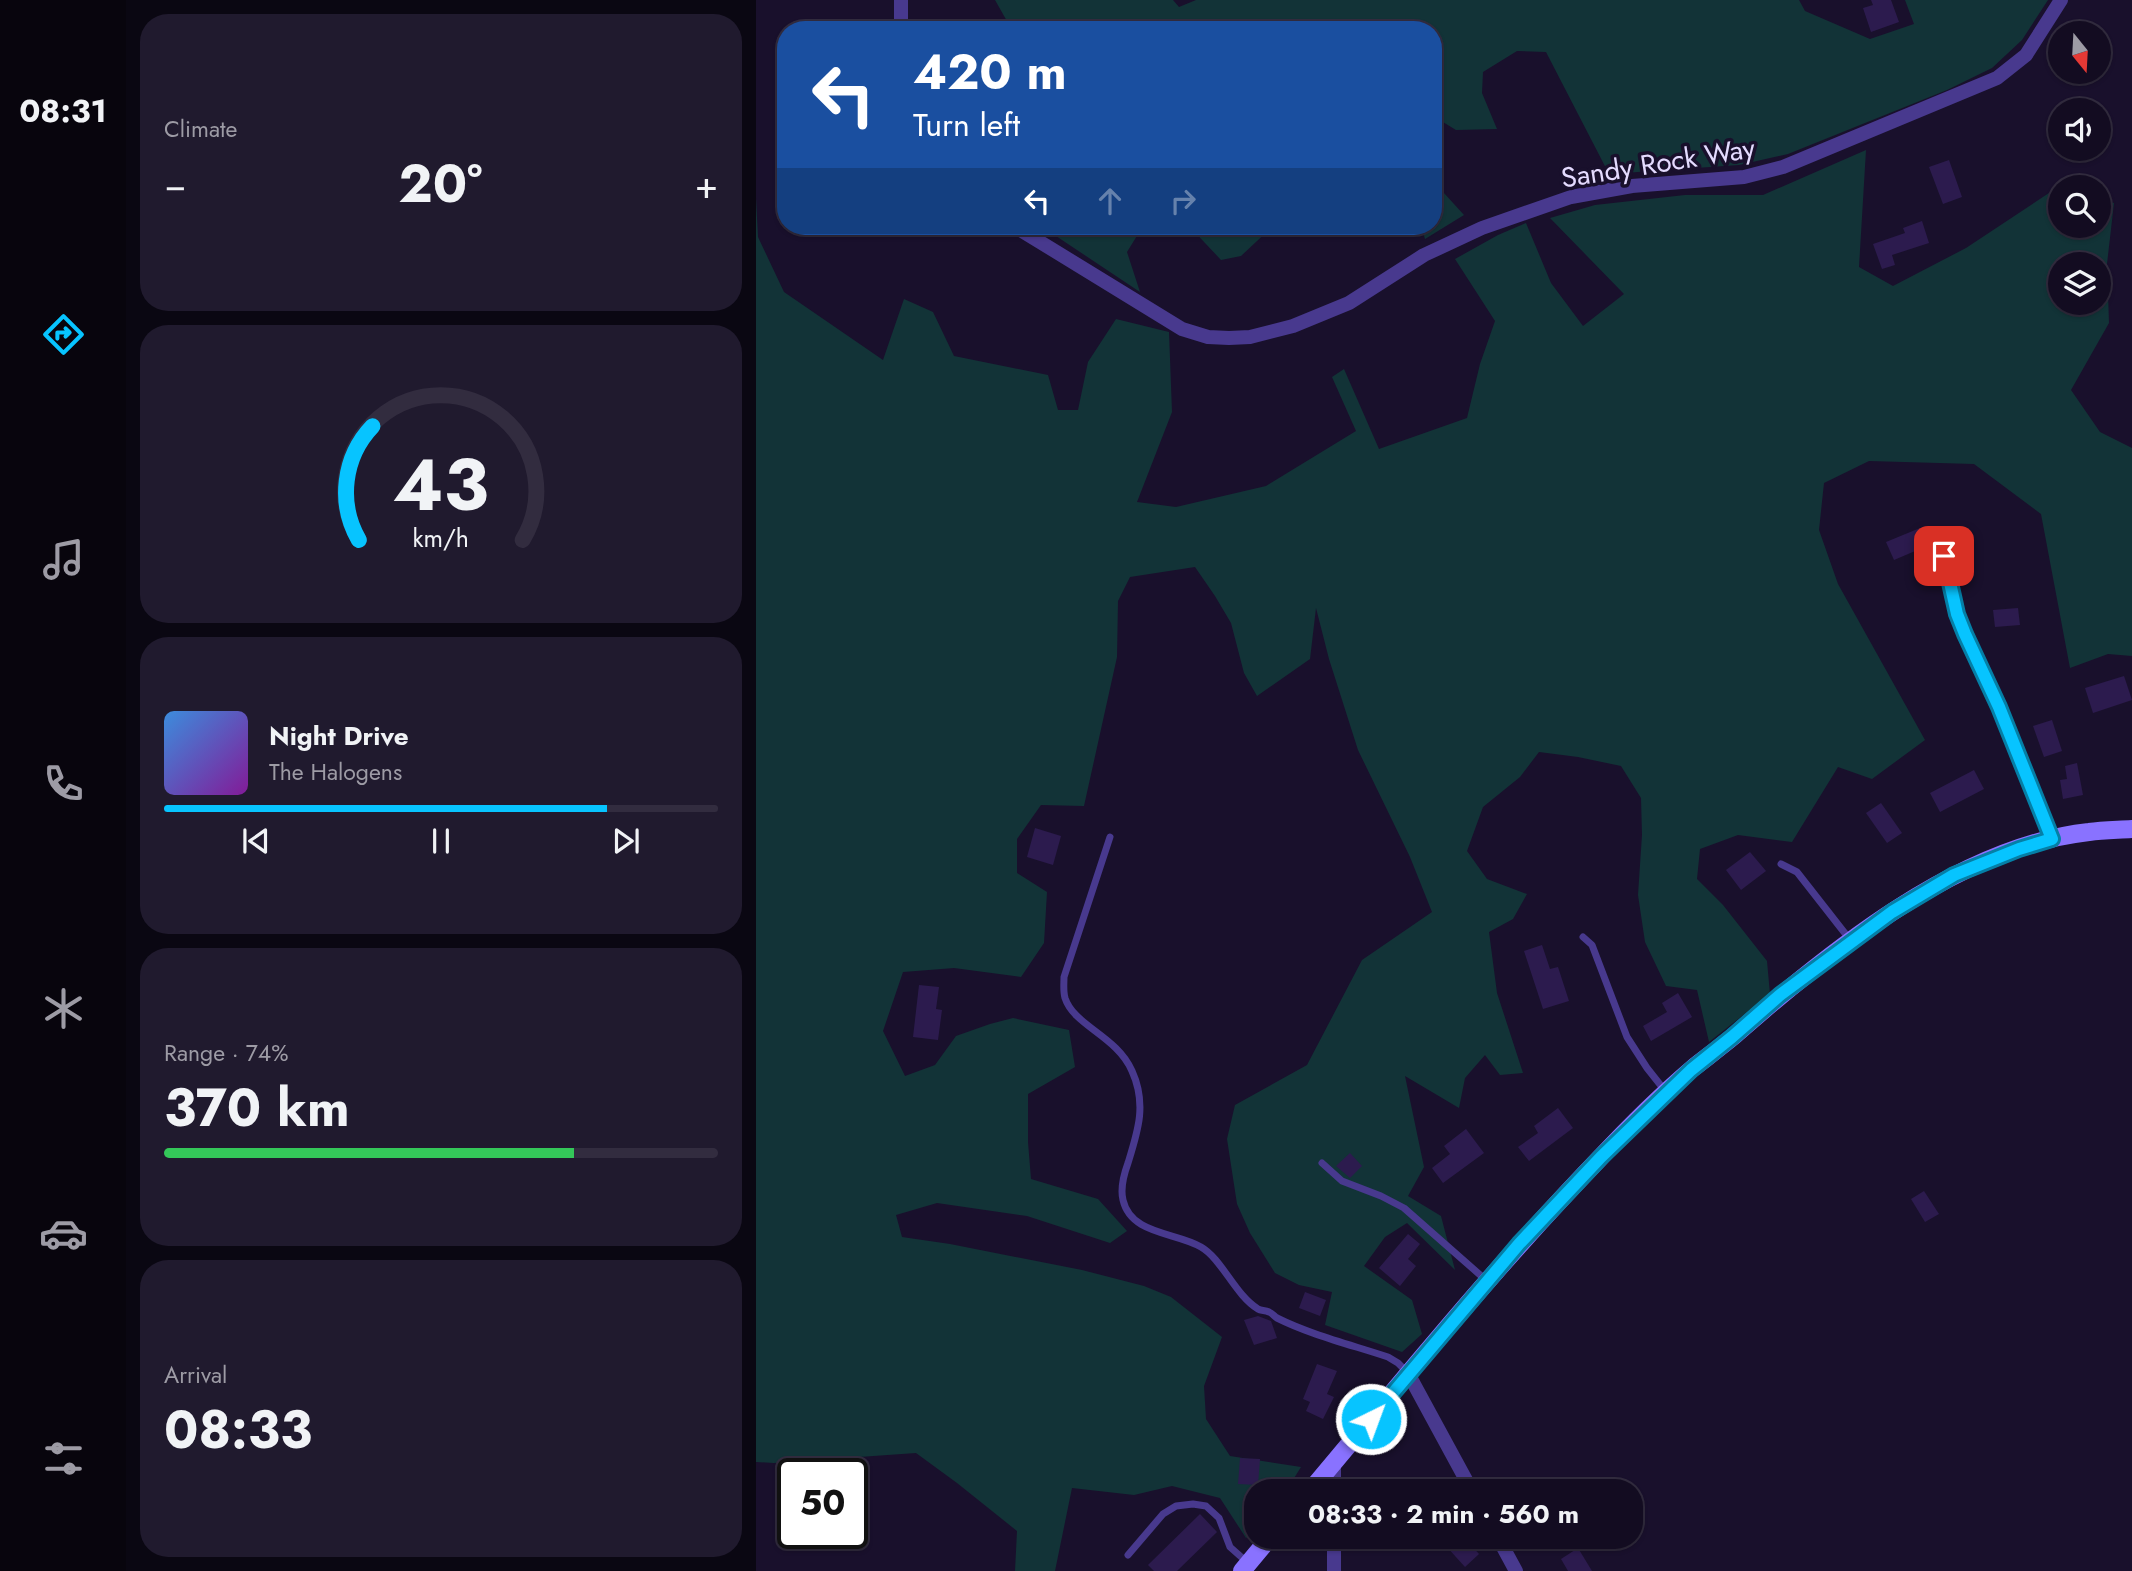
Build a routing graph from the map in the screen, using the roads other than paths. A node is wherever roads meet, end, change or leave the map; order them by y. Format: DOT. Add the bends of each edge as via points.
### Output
graph roads {
  1 [pos="901,0"];
  2 [pos="2061,0"];
  3 [pos="901,21"];
  4 [pos="1029,235"];
  5 [pos="1937,533"];
  6 [pos="2132,829"];
  7 [pos="1110,836"];
  8 [pos="2052,839"];
  9 [pos="1782,864"];
  10 [pos="1583,937"];
  11 [pos="1852,942"];
  12 [pos="1667,1093"];
  13 [pos="1322,1163"];
  14 [pos="1488,1281"];
  15 [pos="1409,1375"];
  16 [pos="1334,1463"];
  17 [pos="1320,1479"];
  18 [pos="1334,1479"];
  19 [pos="1465,1479"];
  20 [pos="1260,1549"];
  21 [pos="1334,1549"];
  22 [pos="1504,1549"];
  23 [pos="1128,1555"];
  24 [pos="1245,1567"];
  25 [pos="1334,1571"];
  26 [pos="1516,1571"];
  1 -- 3 [label="street"];
  2 -- 4 [label="street, Sandy Rock Way" via="2026,55 1997,78 1826,150 1744,177 1632,186 1571,197 1482,228 1424,255 1349,303 1293,326 1250,337 1208,337 1182,329"];
  5 -- 8 [label="lane" via="1957,614"];
  6 -- 8 [label="main road"];
  7 -- 15 [label="lane" via="1064,977 1064,994 1077,1018 1119,1048 1139,1088 1141,1121 1122,1189 1129,1214 1152,1230 1204,1248 1259,1309 1388,1357"];
  8 -- 11 [label="main road" via="1954,875"];
  9 -- 11 [label="lane" via="1797,872"];
  10 -- 12 [label="lane" via="1592,945 1627,1037"];
  11 -- 12 [label="main road" via="1780,995"];
  12 -- 14 [label="main road" via="1601,1157"];
  13 -- 14 [label="lane" via="1342,1181 1404,1208"];
  14 -- 15 [label="main road"];
  15 -- 16 [label="main road"];
  15 -- 19 [label="street"];
  16 -- 17 [label="main road"];
  16 -- 18 [label="street"];
  20 -- 24 [label="main road"];
  21 -- 25 [label="street"];
  22 -- 26 [label="street"];
  23 -- 24 [label="lane" via="1163,1514 1193,1504 1206,1506 1219,1518 1230,1547"];
}
